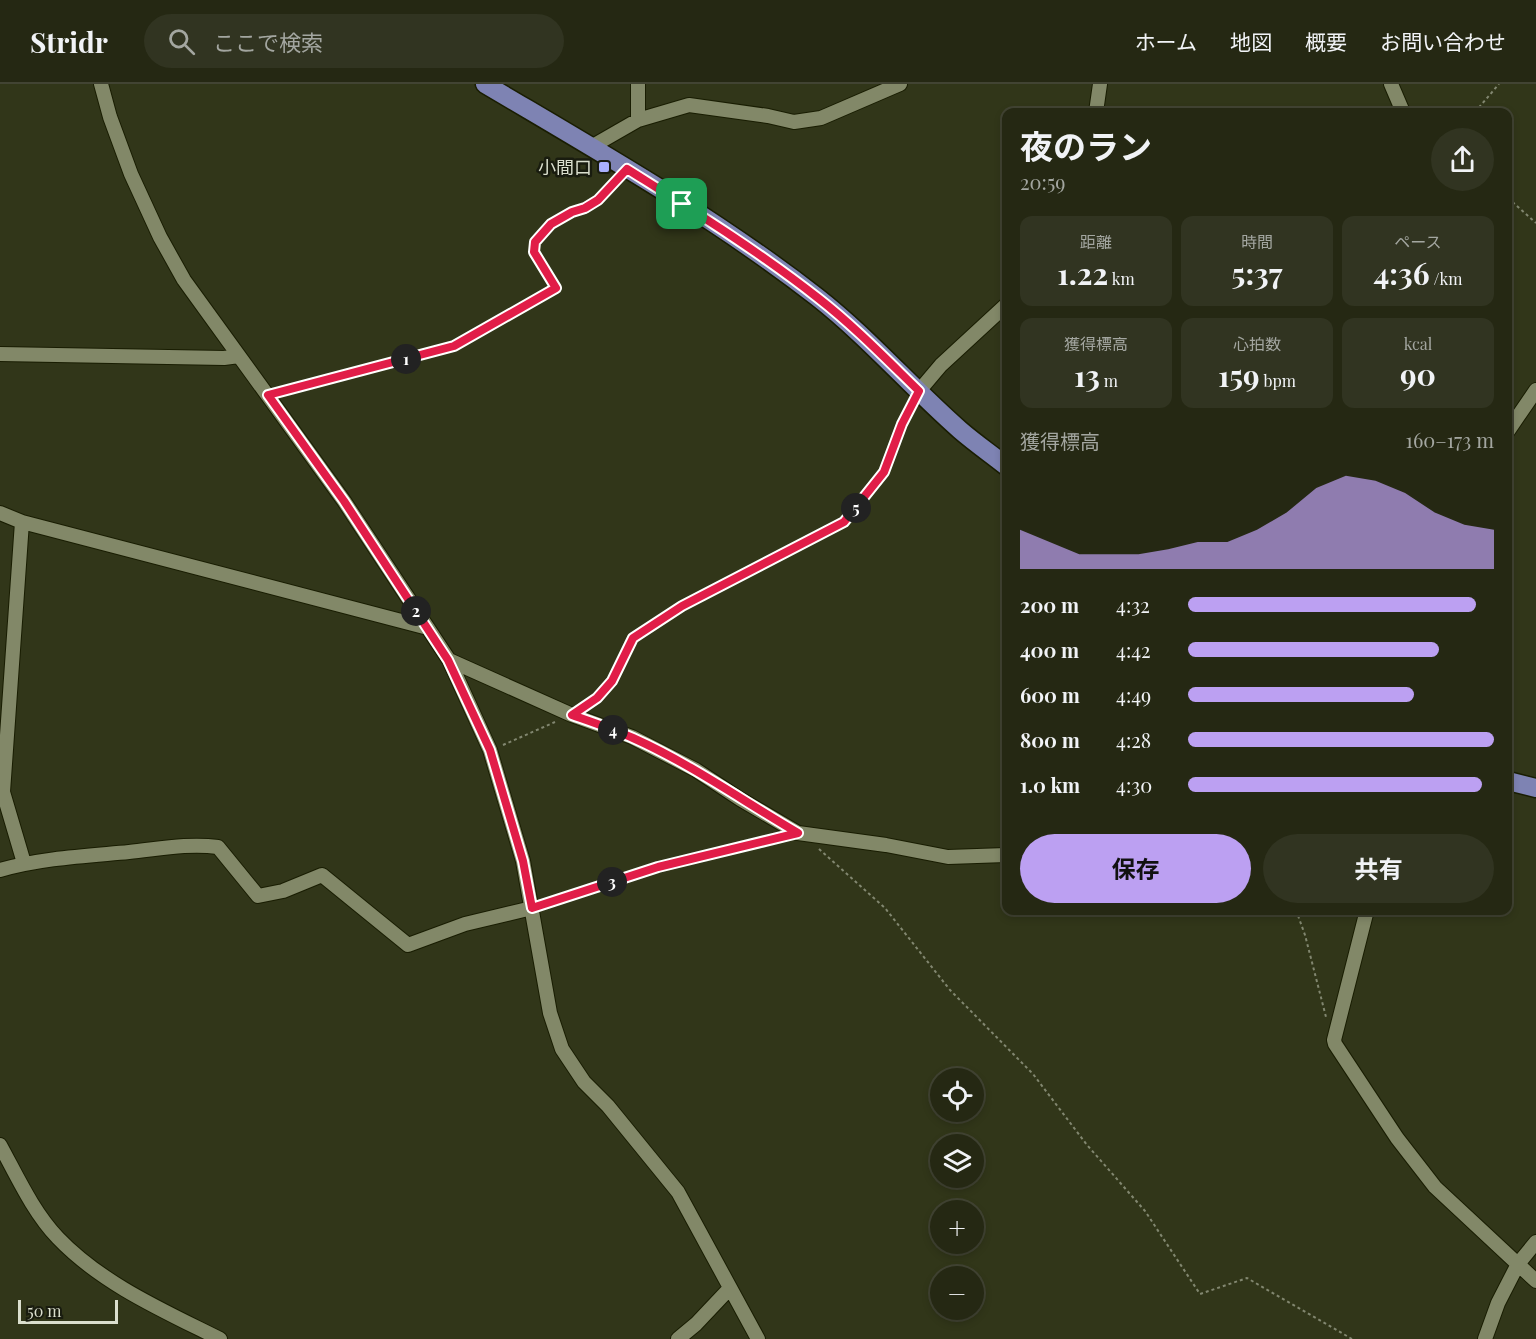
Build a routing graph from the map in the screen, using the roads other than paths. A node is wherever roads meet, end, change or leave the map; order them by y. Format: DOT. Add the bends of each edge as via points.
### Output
graph roads {
  1 [pos="101,84"];
  2 [pos="485,84"];
  3 [pos="639,84"];
  4 [pos="900,84"];
  5 [pos="1100,84"];
  6 [pos="1391,84"];
  7 [pos="1097,108"];
  8 [pos="1401,108"];
  9 [pos="638,120"];
  10 [pos="591,147"];
  11 [pos="1002,309"];
  12 [pos="0,354"];
  13 [pos="239,356"];
  14 [pos="1536,390"];
  15 [pos="919,391"];
  16 [pos="1512,426"];
  17 [pos="1002,463"];
  18 [pos="0,513"];
  19 [pos="22,522"];
  20 [pos="428,628"];
  21 [pos="448,660"];
  22 [pos="1512,782"];
  23 [pos="1536,788"];
  24 [pos="1002,855"];
  25 [pos="24,863"];
  26 [pos="0,870"];
  27 [pos="532,908"];
  28 [pos="1366,915"];
  29 [pos="0,1145"];
  30 [pos="1536,1242"];
  31 [pos="1518,1264"];
  32 [pos="1536,1281"];
  33 [pos="730,1288"];
  34 [pos="220,1339"];
  35 [pos="678,1339"];
  36 [pos="758,1339"];
  37 [pos="1485,1339"];
  1 -- 13 [label="street" via="131,174 160,237 184,280"];
  2 -- 10 [label="main road"];
  3 -- 9 [label="street"];
  4 -- 9 [label="street" via="821,118 794,122 689,105"];
  5 -- 7 [label="street"];
  6 -- 8 [label="street"];
  9 -- 10 [label="street"];
  10 -- 15 [label="main road" via="780,269 857,332"];
  11 -- 15 [label="street"];
  12 -- 13 [label="street"];
  13 -- 20 [label="street" via="344,501"];
  14 -- 16 [label="street"];
  15 -- 17 [label="main road"];
  18 -- 19 [label="street"];
  19 -- 20 [label="street"];
  19 -- 25 [label="street" via="3,792"];
  20 -- 21 [label="street"];
  21 -- 24 [label="street" via="632,737 798,833 948,857"];
  21 -- 27 [label="street" via="490,750 523,861"];
  22 -- 23 [label="main road"];
  25 -- 26 [label="street"];
  25 -- 27 [label="street" via="200,845 218,847 258,896 283,891 322,875 408,945 465,924"];
  27 -- 33 [label="street" via="550,1013 562,1049 584,1082 678,1192"];
  28 -- 31 [label="street" via="1335,1044 1397,1138 1435,1187"];
  29 -- 34 [label="street" via="57,1238 136,1296"];
  30 -- 31 [label="street"];
  31 -- 32 [label="street"];
  31 -- 37 [label="street"];
  33 -- 35 [label="street"];
  33 -- 36 [label="street"];
}
